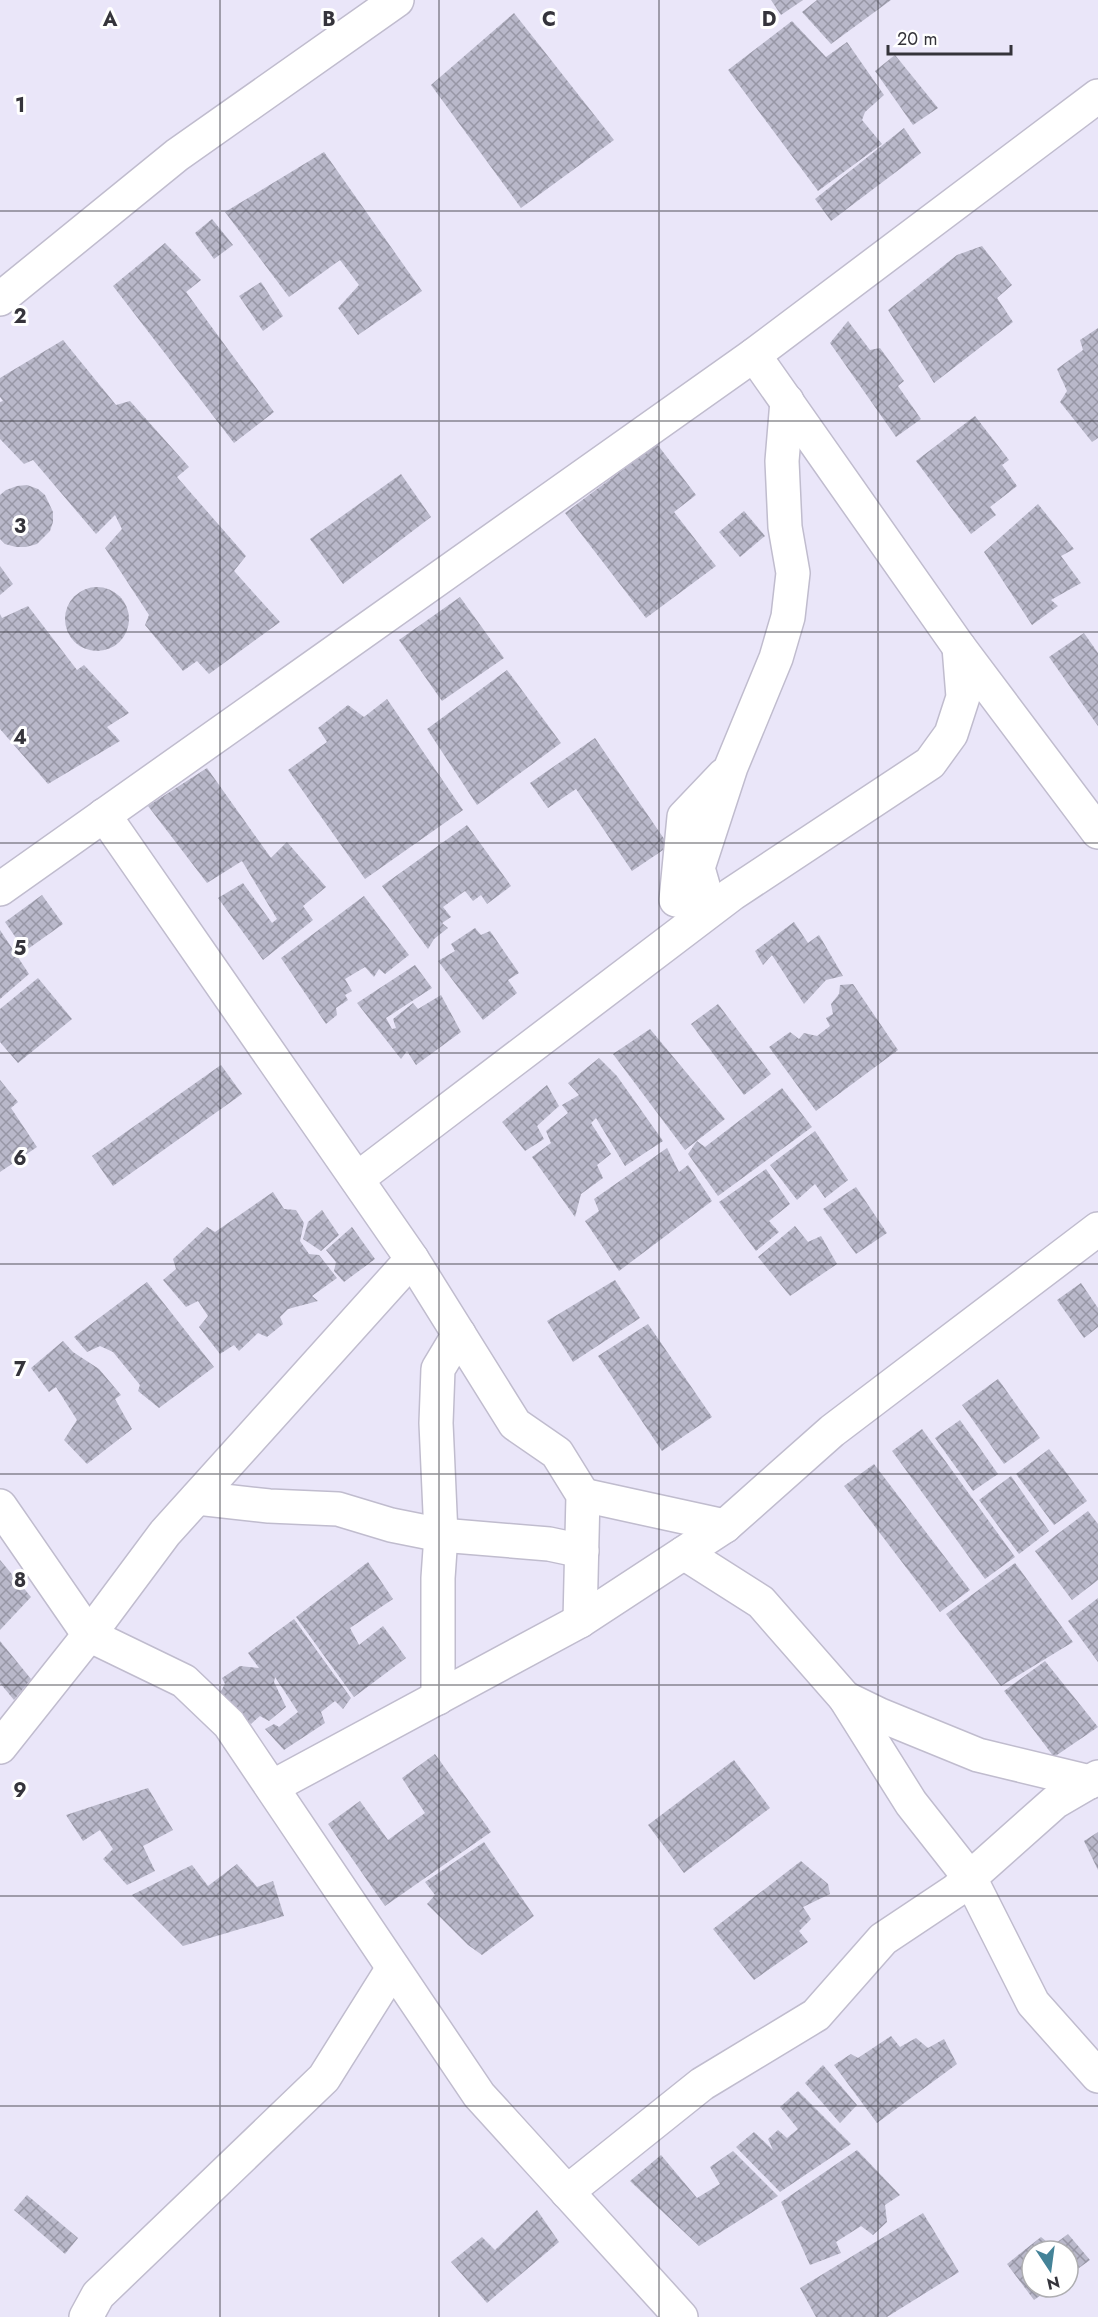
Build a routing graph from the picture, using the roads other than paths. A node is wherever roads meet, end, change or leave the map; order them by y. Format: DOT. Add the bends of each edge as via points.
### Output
graph roads {
  1 [pos="397,0"];
  2 [pos="1098,96"];
  3 [pos="0,299"];
  4 [pos="754,355"];
  5 [pos="786,401"];
  6 [pos="959,647"];
  7 [pos="731,767"];
  8 [pos="104,815"];
  9 [pos="1098,832"];
  10 [pos="0,889"];
  11 [pos="676,900"];
  12 [pos="710,910"];
  13 [pos="357,1179"];
  14 [pos="1098,1229"];
  15 [pos="412,1259"];
  16 [pos="459,1334"];
  17 [pos="583,1495"];
  18 [pos="197,1498"];
  19 [pos="0,1506"];
  20 [pos="725,1526"];
  21 [pos="441,1535"];
  22 [pos="582,1551"];
  23 [pos="684,1553"];
  24 [pos="580,1621"];
  25 [pos="89,1635"];
  26 [pos="438,1698"];
  27 [pos="845,1698"];
  28 [pos="0,1747"];
  29 [pos="1094,1779"];
  30 [pos="272,1787"];
  31 [pos="970,1878"];
  32 [pos="393,1968"];
  33 [pos="1098,2076"];
  34 [pos="567,2192"];
  35 [pos="86,2317"];
  36 [pos="681,2317"];
  1 -- 3 [label="street" via="177,155"];
  2 -- 4 [label="street"];
  4 -- 5 [label="street"];
  4 -- 8 [label="street"];
  5 -- 6 [label="street"];
  5 -- 7 [label="street" via="782,461 784,527 793,573 788,616 776,658"];
  6 -- 9 [label="street"];
  6 -- 12 [label="street" via="963,697 951,734 930,763"];
  7 -- 11 [label="street" via="684,817"];
  7 -- 12 [label="street" via="698,868"];
  8 -- 10 [label="street"];
  8 -- 13 [label="street"];
  12 -- 13 [label="street"];
  13 -- 15 [label="street"];
  14 -- 20 [label="street" via="832,1431"];
  15 -- 16 [label="street"];
  15 -- 18 [label="street"];
  16 -- 17 [label="street" via="515,1425 557,1453"];
  16 -- 21 [label="street" via="438,1369"];
  17 -- 20 [label="street"];
  17 -- 22 [label="street"];
  18 -- 21 [label="street" via="338,1509"];
  18 -- 25 [label="street" via="165,1533"];
  19 -- 25 [label="street"];
  20 -- 23 [label="street"];
  21 -- 22 [label="street" via="549,1544"];
  21 -- 26 [label="street"];
  22 -- 24 [label="street"];
  23 -- 24 [label="street"];
  23 -- 27 [label="street" via="761,1602"];
  24 -- 26 [label="street"];
  25 -- 28 [label="street"];
  25 -- 30 [label="street" via="184,1681 229,1724"];
  26 -- 30 [label="street"];
  27 -- 29 [label="street" via="978,1755"];
  27 -- 31 [label="street" via="911,1803"];
  29 -- 31 [label="street" via="1055,1802"];
  30 -- 32 [label="street"];
  31 -- 33 [label="street" via="1033,2003"];
  31 -- 34 [label="street" via="883,1939 816,2015 702,2084"];
  32 -- 34 [label="street" via="479,2095"];
  32 -- 35 [label="street" via="324,2078 98,2295"];
  34 -- 36 [label="street"];
}
